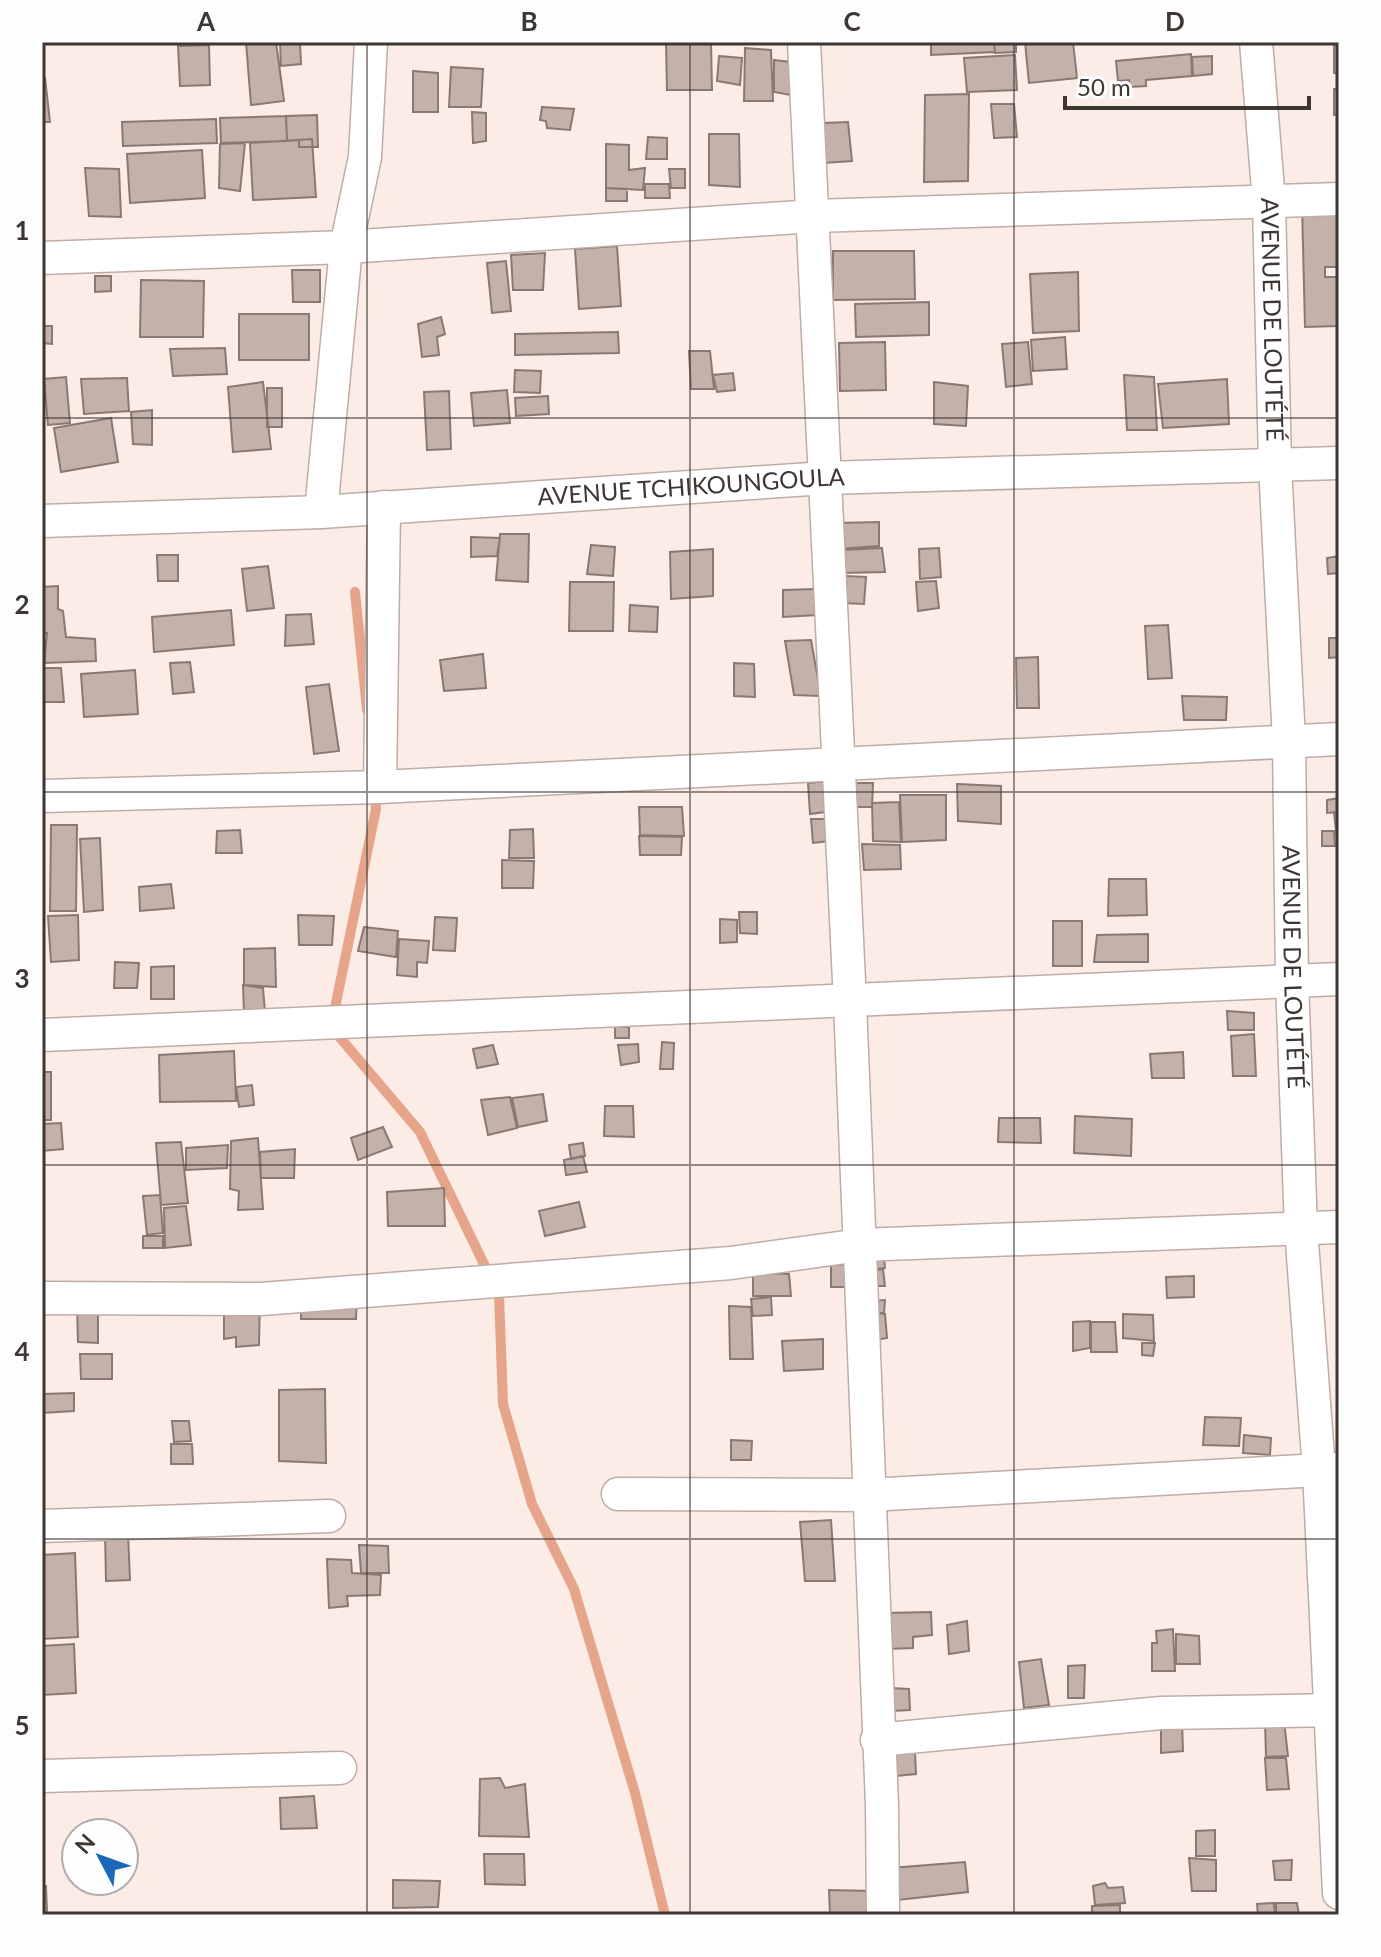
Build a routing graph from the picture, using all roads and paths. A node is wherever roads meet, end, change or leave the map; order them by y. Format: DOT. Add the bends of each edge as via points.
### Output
graph roads {
  1 [pos="371,42"];
  2 [pos="804,42"];
  3 [pos="1256,42"];
  4 [pos="1339,199"];
  5 [pos="1269,202"];
  6 [pos="814,216"];
  7 [pos="346,247"];
  8 [pos="42,258"];
  9 [pos="1339,463"];
  10 [pos="1275,465"];
  11 [pos="825,478"];
  12 [pos="384,507"];
  13 [pos="321,512"];
  14 [pos="42,521"];
  15 [pos="1339,739"];
  16 [pos="1289,741"];
  17 [pos="836,765"];
  18 [pos="380,787"];
  19 [pos="42,796"];
  20 [pos="1339,979"];
  21 [pos="1292,980"];
  22 [pos="850,1002"];
  23 [pos="42,1035"];
  24 [pos="1339,1227"];
  25 [pos="1301,1229"];
  26 [pos="860,1245"];
  27 [pos="42,1298"];
  28 [pos="1329,1469"];
  29 [pos="618,1494"];
  30 [pos="869,1495"];
  31 [pos="329,1516"];
  32 [pos="42,1526"];
  33 [pos="1335,1710"];
  34 [pos="877,1740"];
  35 [pos="340,1768"];
  36 [pos="42,1776"];
  37 [pos="1339,1893"];
  38 [pos="883,1915"];
  1 -- 7 [label="street" via="365,157"];
  2 -- 6 [label="street"];
  3 -- 5 [label="street, AVENUE DE LOUTÉTÉ"];
  4 -- 5 [label="street"];
  5 -- 6 [label="street"];
  5 -- 10 [label="street, AVENUE DE LOUTÉTÉ"];
  6 -- 7 [label="street"];
  6 -- 11 [label="street"];
  7 -- 8 [label="street"];
  7 -- 13 [label="street"];
  9 -- 10 [label="street, AVENUE TCHIKOUNGOULA"];
  10 -- 11 [label="street, AVENUE TCHIKOUNGOULA"];
  10 -- 16 [label="street, AVENUE DE LOUTÉTÉ"];
  11 -- 12 [label="street, AVENUE TCHIKOUNGOULA"];
  11 -- 17 [label="street"];
  12 -- 13 [label="street, AVENUE TCHIKOUNGOULA"];
  12 -- 18 [label="street"];
  13 -- 14 [label="street, AVENUE TCHIKOUNGOULA"];
  15 -- 16 [label="street"];
  16 -- 17 [label="street"];
  16 -- 21 [label="street, AVENUE DE LOUTÉTÉ"];
  17 -- 18 [label="street"];
  17 -- 22 [label="street"];
  18 -- 19 [label="street"];
  20 -- 21 [label="street"];
  21 -- 22 [label="street"];
  21 -- 25 [label="street, AVENUE DE LOUTÉTÉ"];
  22 -- 23 [label="street"];
  22 -- 26 [label="street"];
  24 -- 25 [label="street"];
  25 -- 26 [label="street"];
  25 -- 28 [label="street, AVENUE DE LOUTÉTÉ"];
  26 -- 27 [label="street" via="731,1263 261,1299"];
  26 -- 30 [label="street"];
  28 -- 30 [label="street"];
  28 -- 33 [label="street, AVENUE DE LOUTÉTÉ"];
  29 -- 30 [label="street"];
  30 -- 34 [label="street"];
  31 -- 32 [label="street"];
  33 -- 34 [label="street" via="1161,1713"];
  33 -- 37 [label="street, AVENUE DE LOUTÉTÉ"];
  34 -- 38 [label="street"];
  35 -- 36 [label="street"];
}
